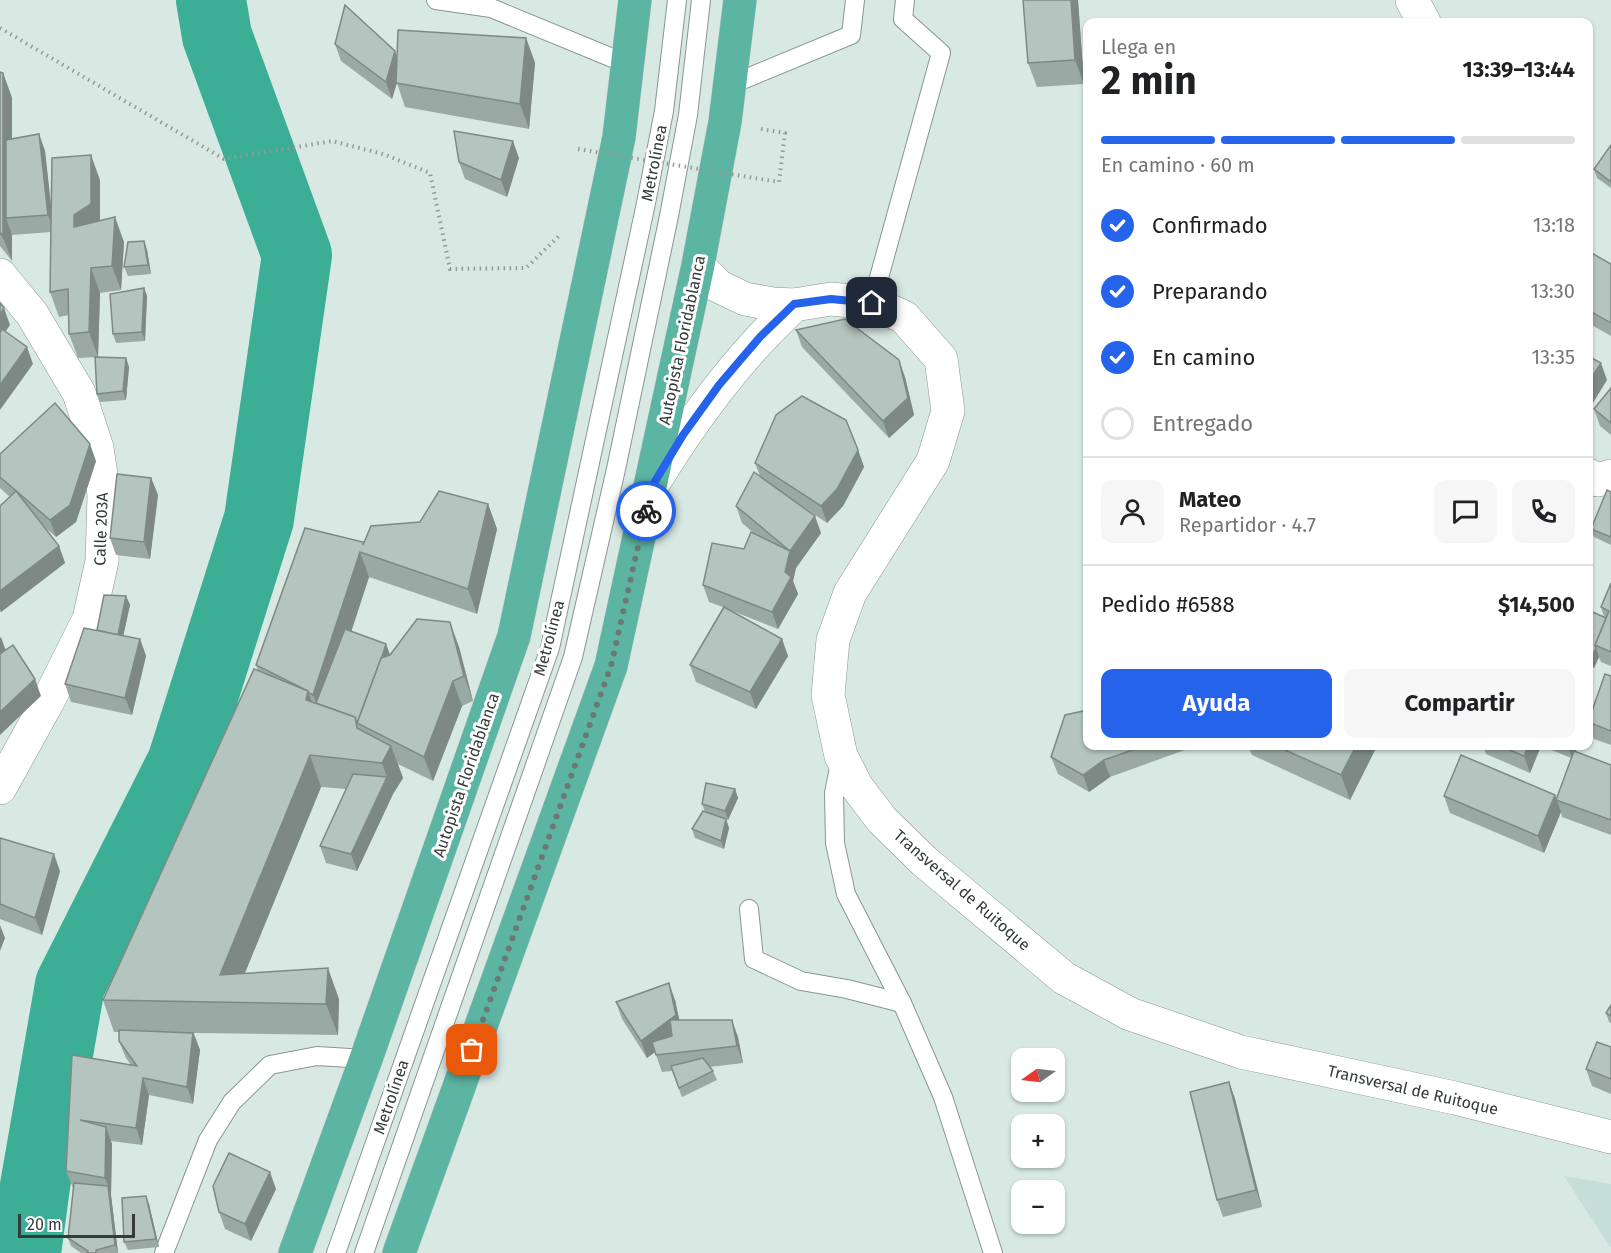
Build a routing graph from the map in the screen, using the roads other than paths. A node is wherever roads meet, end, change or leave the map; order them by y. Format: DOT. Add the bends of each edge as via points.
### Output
graph roads {
  1 [pos="436,0"];
  2 [pos="635,0"];
  3 [pos="677,0"];
  4 [pos="702,0"];
  5 [pos="740,0"];
  6 [pos="855,0"];
  7 [pos="905,0"];
  8 [pos="1412,0"];
  9 [pos="489,4"];
  10 [pos="1422,18"];
  11 [pos="627,64"];
  12 [pos="730,85"];
  13 [pos="698,264"];
  14 [pos="0,275"];
  15 [pos="872,303"];
  16 [pos="794,304"];
  17 [pos="1611,476"];
  18 [pos="1593,478"];
  19 [pos="651,488"];
  20 [pos="842,756"];
  21 [pos="0,788"];
  22 [pos="749,909"];
  23 [pos="902,1003"];
  24 [pos="366,1059"];
  25 [pos="1611,1137"];
  26 [pos="164,1253"];
  27 [pos="295,1253"];
  28 [pos="336,1253"];
  29 [pos="364,1253"];
  30 [pos="399,1253"];
  31 [pos="993,1253"];
  1 -- 9 [label="lane"];
  2 -- 11 [label="highway, Autopista Floridablanca"];
  3 -- 28 [label="lane, Metrolínea" via="664,111 645,208 550,648"];
  4 -- 29 [label="lane, Metrolínea" via="688,115 669,216 573,657"];
  5 -- 12 [label="highway, Autopista Floridablanca"];
  6 -- 12 [label="lane" via="851,35"];
  7 -- 15 [label="lane" via="903,19 941,52"];
  8 -- 10 [label="street"];
  9 -- 11 [label="lane"];
  11 -- 24 [label="highway, Autopista Floridablanca" via="619,137 514,636"];
  12 -- 13 [label="highway, Autopista Floridablanca"];
  13 -- 16 [label="street, Transversal de Ruitoque" via="718,286 745,299"];
  13 -- 19 [label="highway, Autopista Floridablanca"];
  14 -- 21 [label="street, Calle 203A" via="32,314 79,393 97,448 104,495 102,561 89,618"];
  15 -- 16 [label="street, Transversal de Ruitoque" via="831,299"];
  15 -- 20 [label="street, Transversal de Ruitoque" via="904,317 941,359 948,411 933,461 850,593 833,640 828,695"];
  16 -- 19 [label="street" via="719,385"];
  17 -- 18 [label="street"];
  19 -- 30 [label="highway, Autopista Floridablanca" via="611,666"];
  20 -- 23 [label="lane" via="834,794 835,843 846,894"];
  20 -- 25 [label="street, Transversal de Ruitoque" via="857,787 882,820 924,861 1064,978 1130,1014 1241,1052 1455,1098"];
  22 -- 23 [label="lane" via="754,959 801,981"];
  23 -- 31 [label="lane" via="943,1097"];
  24 -- 26 [label="lane" via="317,1056 270,1065 232,1102 208,1140"];
  24 -- 27 [label="highway, Autopista Floridablanca"];
}
